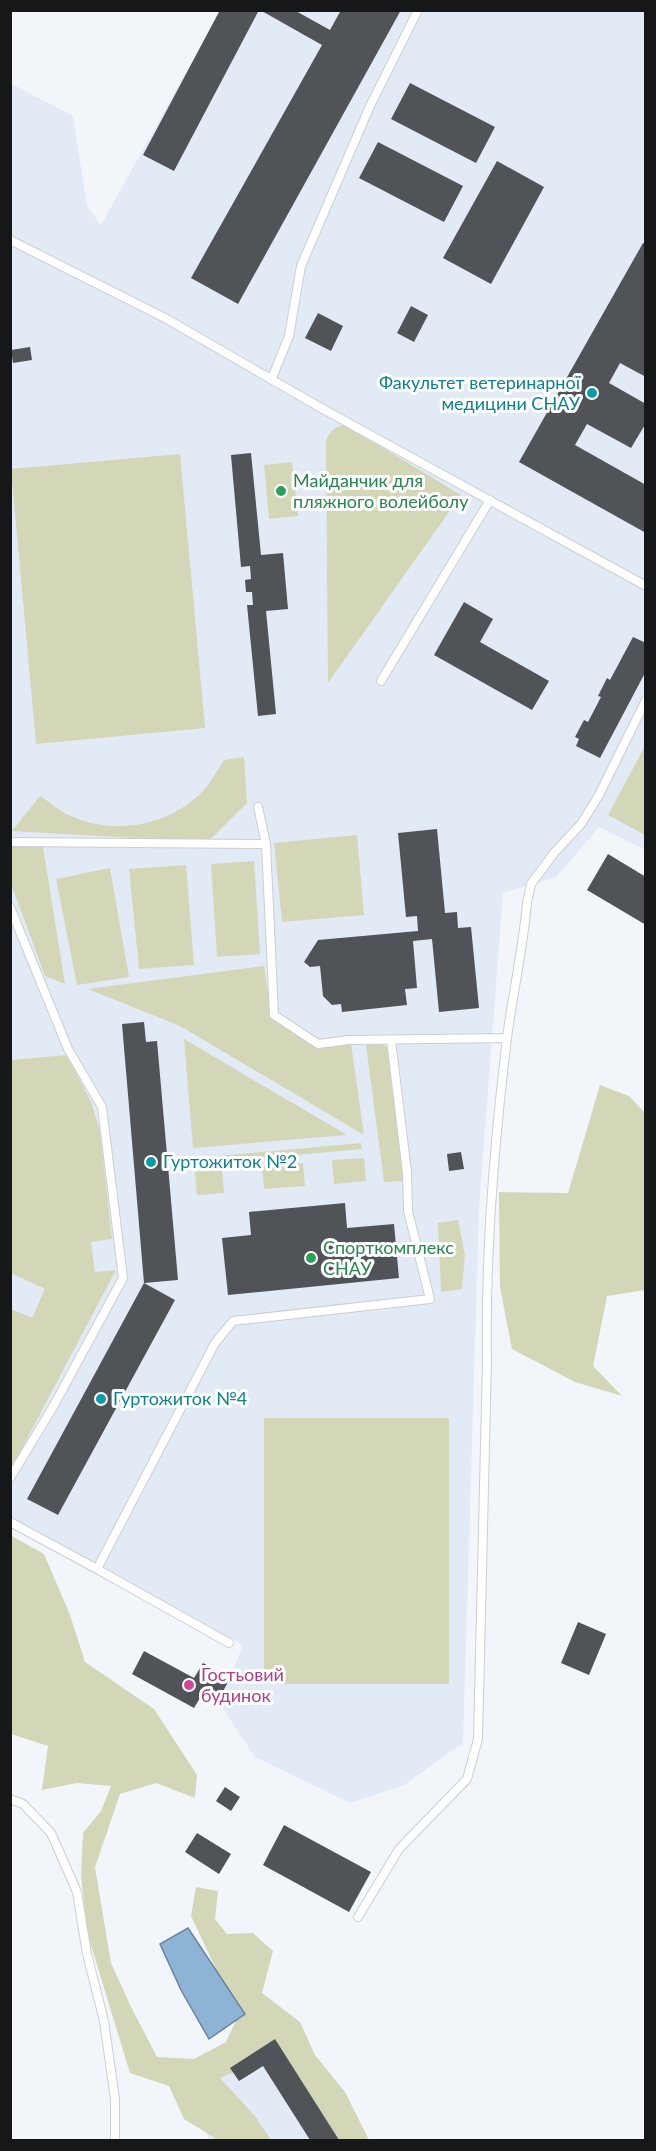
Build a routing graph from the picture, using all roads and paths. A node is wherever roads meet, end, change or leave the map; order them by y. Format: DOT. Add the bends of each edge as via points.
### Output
graph roads {
  1 [pos="418,10"];
  2 [pos="10,240"];
  3 [pos="272,378"];
  4 [pos="490,500"];
  5 [pos="645,586"];
  6 [pos="381,681"];
  7 [pos="645,700"];
  8 [pos="258,807"];
  9 [pos="10,842"];
  10 [pos="266,844"];
  11 [pos="10,907"];
  12 [pos="507,1038"];
  13 [pos="391,1040"];
  14 [pos="10,1478"];
  15 [pos="10,1522"];
  16 [pos="97,1569"];
  17 [pos="229,1643"];
  18 [pos="10,1799"];
  19 [pos="358,1917"];
  20 [pos="115,2140"];
  1 -- 3 [label="lane" via="370,106 301,266 289,336"];
  2 -- 3 [label="lane" via="165,318"];
  3 -- 4 [label="lane"];
  4 -- 5 [label="lane"];
  4 -- 6 [label="lane"];
  7 -- 12 [label="lane" via="599,795 581,824 531,884"];
  8 -- 10 [label="lane"];
  9 -- 10 [label="lane"];
  10 -- 13 [label="lane" via="274,1015 318,1044"];
  11 -- 14 [label="lane" via="68,1049 102,1107 123,1278"];
  12 -- 13 [label="lane"];
  12 -- 19 [label="lane" via="486,1304 478,1739 467,1779 399,1849"];
  13 -- 16 [label="lane" via="408,1211 430,1299 233,1321 215,1343"];
  15 -- 16 [label="lane"];
  16 -- 17 [label="lane"];
  18 -- 20 [label="lane" via="23,1804 51,1833 77,1892 104,2021 115,2099"];
}
